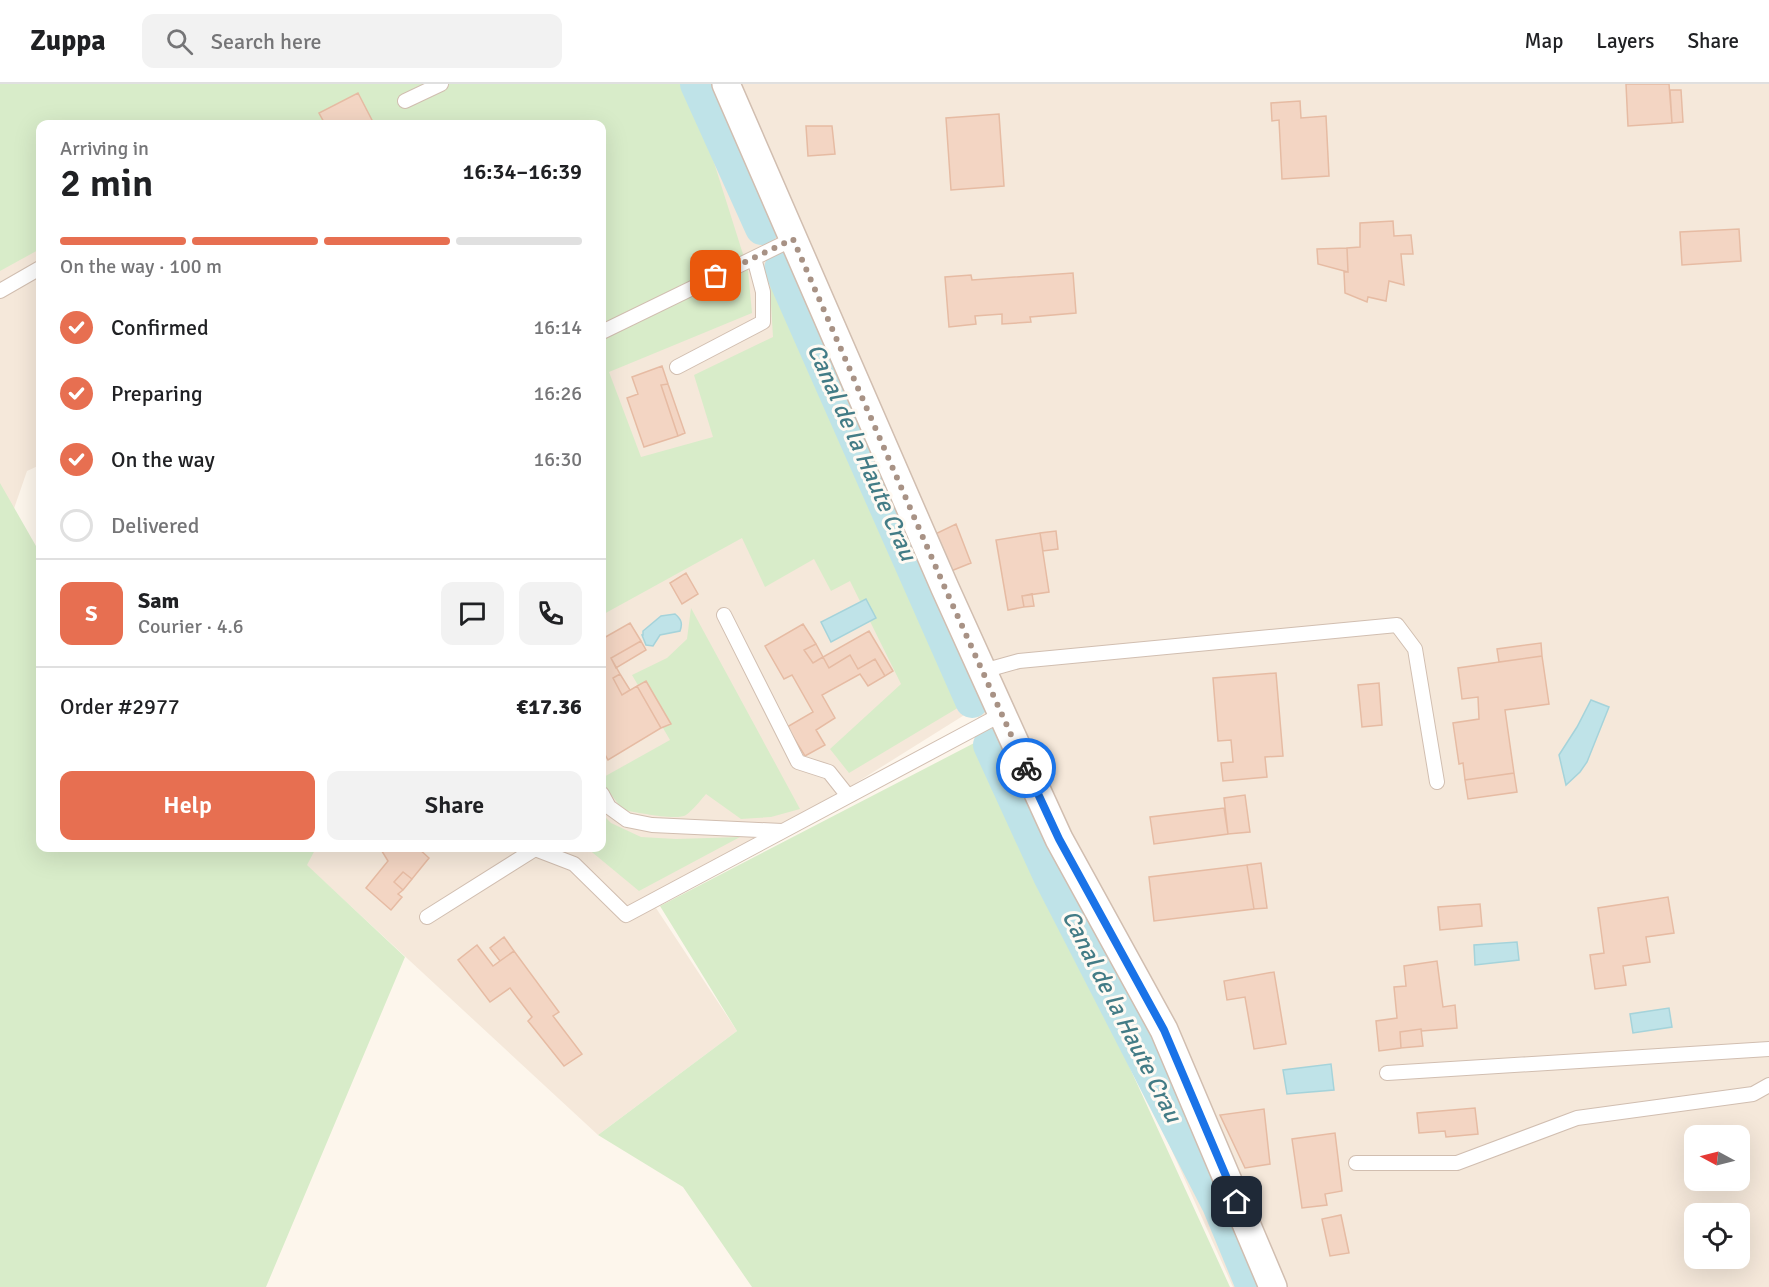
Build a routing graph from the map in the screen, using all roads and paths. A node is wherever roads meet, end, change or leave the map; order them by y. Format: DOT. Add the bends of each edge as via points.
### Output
graph roads {
  1 [pos="441,84"];
  2 [pos="726,84"];
  3 [pos="405,101"];
  4 [pos="793,239"];
  5 [pos="754,258"];
  6 [pos="36,270"];
  7 [pos="0,291"];
  8 [pos="606,330"];
  9 [pos="677,367"];
  10 [pos="724,615"];
  11 [pos="983,671"];
  12 [pos="1002,714"];
  13 [pos="1437,782"];
  14 [pos="848,796"];
  15 [pos="606,801"];
  16 [pos="782,831"];
  17 [pos="529,852"];
  18 [pos="542,852"];
  19 [pos="427,917"];
  20 [pos="1769,1049"];
  21 [pos="1387,1072"];
  22 [pos="1769,1085"];
  23 [pos="1356,1163"];
  24 [pos="1273,1287"];
  1 -- 3 [label="lane"];
  2 -- 4 [label="street"];
  4 -- 5 [label="lane"];
  4 -- 11 [label="street"];
  5 -- 8 [label="lane"];
  5 -- 9 [label="lane" via="763,292 763,322"];
  6 -- 7 [label="lane"];
  10 -- 14 [label="lane" via="798,762 829,772"];
  11 -- 12 [label="street"];
  11 -- 13 [label="lane" via="1028,660 1397,625 1415,649"];
  12 -- 14 [label="lane"];
  12 -- 24 [label="street" via="1059,839 1164,1030"];
  14 -- 16 [label="lane"];
  15 -- 16 [label="lane" via="627,820 652,825"];
  16 -- 18 [label="lane" via="626,915 574,864"];
  17 -- 19 [label="lane"];
  20 -- 21 [label="lane"];
  22 -- 23 [label="lane" via="1753,1094 1577,1118 1456,1163"];
}
